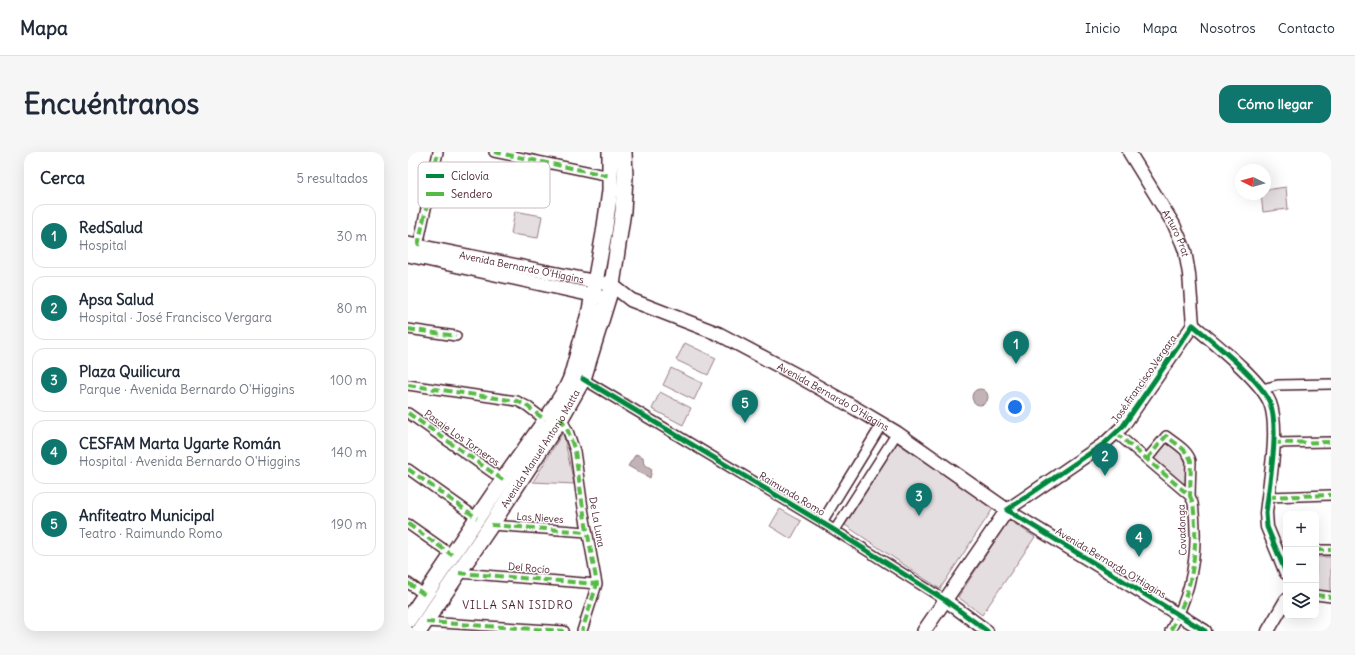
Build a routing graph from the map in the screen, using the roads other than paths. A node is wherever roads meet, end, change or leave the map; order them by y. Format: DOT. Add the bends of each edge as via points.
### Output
graph roads {
  1 [pos="438,152"];
  2 [pos="494,152"];
  3 [pos="610,152"];
  4 [pos="624,152"];
  5 [pos="1129,152"];
  6 [pos="435,162"];
  7 [pos="542,162"];
  8 [pos="550,164"];
  9 [pos="610,176"];
  10 [pos="423,208"];
  11 [pos="413,245"];
  12 [pos="408,256"];
  13 [pos="594,288"];
  14 [pos="610,292"];
  15 [pos="1193,325"];
  16 [pos="408,329"];
  17 [pos="456,336"];
  18 [pos="583,379"];
  19 [pos="1331,384"];
  20 [pos="408,385"];
  21 [pos="1262,389"];
  22 [pos="408,413"];
  23 [pos="561,418"];
  24 [pos="545,420"];
  25 [pos="882,424"];
  26 [pos="897,433"];
  27 [pos="1116,433"];
  28 [pos="1331,442"];
  29 [pos="1273,443"];
  30 [pos="1147,459"];
  31 [pos="408,469"];
  32 [pos="850,476"];
  33 [pos="503,480"];
  34 [pos="864,485"];
  35 [pos="1331,495"];
  36 [pos="1190,496"];
  37 [pos="1268,497"];
  38 [pos="1007,510"];
  39 [pos="477,518"];
  40 [pos="822,522"];
  41 [pos="408,524"];
  42 [pos="491,525"];
  43 [pos="835,530"];
  44 [pos="587,532"];
  45 [pos="1281,550"];
  46 [pos="1319,550"];
  47 [pos="1331,550"];
  48 [pos="452,555"];
  49 [pos="459,573"];
  50 [pos="408,583"];
  51 [pos="597,584"];
  52 [pos="425,594"];
  53 [pos="1319,596"];
  54 [pos="1331,598"];
  55 [pos="945,600"];
  56 [pos="1283,605"];
  57 [pos="1179,615"];
  58 [pos="408,620"];
  59 [pos="422,626"];
  60 [pos="564,631"];
  61 [pos="582,631"];
  62 [pos="924,631"];
  63 [pos="987,631"];
  64 [pos="1170,631"];
  65 [pos="1205,631"];
  66 [pos="1268,631"];
  1 -- 6 [label="street"];
  2 -- 7 [label="street"];
  3 -- 9 [label="main road, Avenida Manuel Antonio Matta"];
  4 -- 14 [label="main road, Avenida Manuel Antonio Matta" via="625,176 620,238"];
  5 -- 15 [label="street, Arturo Prat" via="1174,225 1186,252"];
  8 -- 9 [label="street"];
  9 -- 13 [label="main road, Avenida Manuel Antonio Matta"];
  10 -- 11 [label="street"];
  11 -- 13 [label="main road, Avenida Bernardo O'Higgins"];
  12 -- 13 [label="main road, Avenida Bernardo O'Higgins"];
  13 -- 14 [label="main road, Avenida Bernardo O'Higgins"];
  13 -- 24 [label="main road, Avenida Manuel Antonio Matta" via="571,378"];
  14 -- 18 [label="main road, Avenida Manuel Antonio Matta"];
  14 -- 25 [label="main road, Avenida Bernardo O'Higgins" via="719,334"];
  15 -- 21 [label="street"];
  15 -- 27 [label="street, José Francisco Vergara"];
  16 -- 17 [label="street"];
  18 -- 23 [label="main road, Avenida Manuel Antonio Matta"];
  18 -- 40 [label="street, Raimundo Romo"];
  19 -- 21 [label="street" via="1278,385"];
  20 -- 24 [label="street" via="517,401"];
  21 -- 29 [label="street" via="1272,409"];
  22 -- 33 [label="street, Pasaje Los Torneros"];
  23 -- 42 [label="main road, Avenida Manuel Antonio Matta"];
  23 -- 44 [label="street, De La Luna" via="576,451"];
  24 -- 33 [label="main road, Avenida Manuel Antonio Matta"];
  25 -- 26 [label="main road, Avenida Bernardo O'Higgins"];
  25 -- 32 [label="street"];
  26 -- 34 [label="street"];
  26 -- 38 [label="main road, Avenida Bernardo O'Higgins"];
  27 -- 30 [label="street, Covadonga"];
  27 -- 38 [label="street, José Francisco Vergara"];
  28 -- 29 [label="street"];
  29 -- 37 [label="street"];
  30 -- 36 [label="street, Covadonga"];
  30 -- 36 [label="street, Covadonga" via="1166,436 1188,454 1191,461"];
  31 -- 39 [label="street"];
  32 -- 34 [label="street"];
  32 -- 40 [label="street"];
  33 -- 39 [label="main road, Avenida Manuel Antonio Matta"];
  34 -- 43 [label="street"];
  35 -- 37 [label="street"];
  36 -- 57 [label="street, Covadonga" via="1194,512 1195,550 1191,577"];
  37 -- 45 [label="street" via="1267,523"];
  38 -- 55 [label="main road, José Francisco Vergara"];
  38 -- 57 [label="street, Avenida Bernardo O'Higgins"];
  39 -- 48 [label="main road, Avenida Manuel Antonio Matta"];
  40 -- 43 [label="street, Raimundo Romo"];
  41 -- 48 [label="street"];
  42 -- 44 [label="street, Las Nieves"];
  42 -- 49 [label="main road, Avenida Manuel Antonio Matta"];
  43 -- 55 [label="street, Raimundo Romo"];
  44 -- 51 [label="street, De La Luna"];
  46 -- 47 [label="street"];
  48 -- 52 [label="main road, Avenida Manuel Antonio Matta"];
  49 -- 51 [label="street, Del Rocío"];
  49 -- 59 [label="main road, Avenida Manuel Antonio Matta"];
  50 -- 52 [label="street"];
  51 -- 61 [label="street, De La Luna"];
  52 -- 58 [label="main road, Avenida Manuel Antonio Matta"];
  53 -- 54 [label="street"];
  55 -- 62 [label="main road, José Francisco Vergara"];
  55 -- 63 [label="street, Raimundo Romo"];
  56 -- 66 [label="street"];
  57 -- 64 [label="street, Covadonga"];
  57 -- 65 [label="street, Avenida Bernardo O'Higgins"];
  59 -- 60 [label="street"];
}
